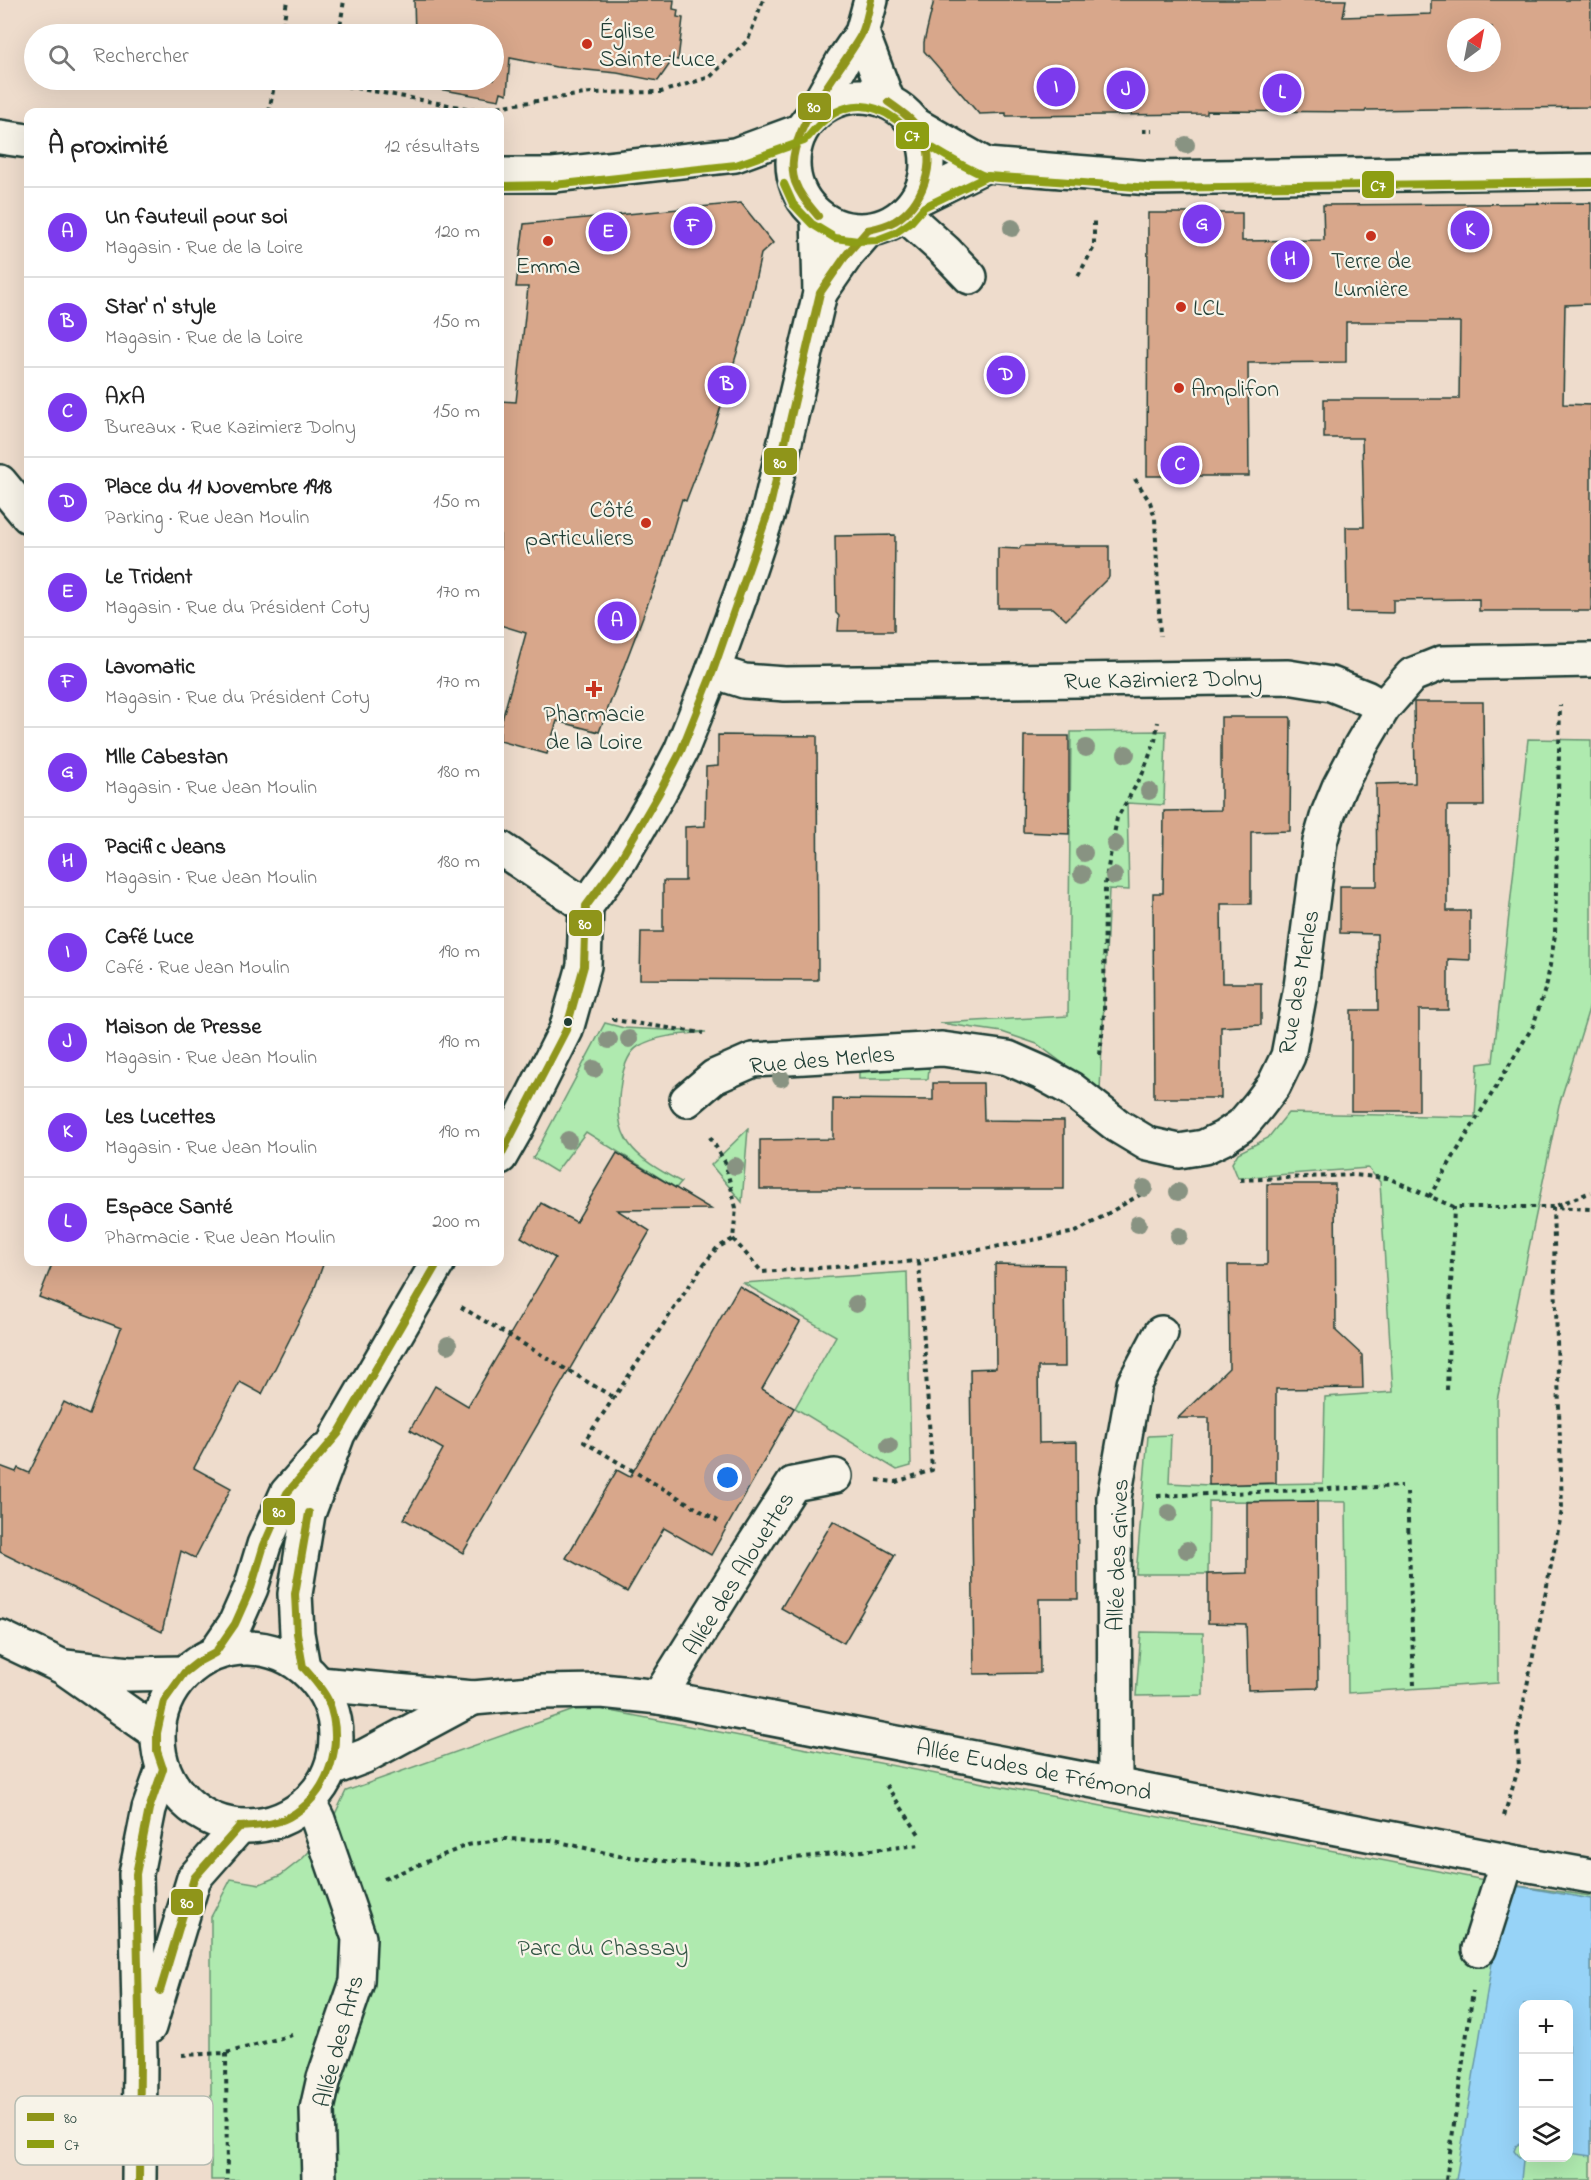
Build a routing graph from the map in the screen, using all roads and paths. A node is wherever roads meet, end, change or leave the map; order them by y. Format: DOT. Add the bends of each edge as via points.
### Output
graph roads {
  1 [pos="287,0"];
  2 [pos="344,0"];
  3 [pos="763,0"];
  4 [pos="872,0"];
  5 [pos="283,24"];
  6 [pos="340,24"];
  7 [pos="862,33"];
  8 [pos="273,90"];
  9 [pos="377,90"];
  10 [pos="888,102"];
  11 [pos="270,108"];
  12 [pos="466,108"];
  13 [pos="490,108"];
  14 [pos="806,122"];
  15 [pos="916,125"];
  16 [pos="0,137"];
  17 [pos="24,140"];
  18 [pos="735,155"];
  19 [pos="986,165"];
  20 [pos="1591,171"];
  21 [pos="504,175"];
  22 [pos="794,180"];
  23 [pos="911,207"];
  24 [pos="818,216"];
  25 [pos="1103,216"];
  26 [pos="868,230"];
  27 [pos="1078,276"];
  28 [pos="970,277"];
  29 [pos="820,293"];
  30 [pos="1135,479"];
  31 [pos="0,482"];
  32 [pos="24,511"];
  33 [pos="1160,643"];
  34 [pos="1576,660"];
  35 [pos="713,671"];
  36 [pos="1383,708"];
  37 [pos="1159,718"];
  38 [pos="504,851"];
  39 [pos="586,906"];
  40 [pos="614,1009"];
  41 [pos="753,1060"];
  42 [pos="687,1100"];
  43 [pos="1094,1107"];
  44 [pos="504,1150"];
  45 [pos="1236,1179"];
  46 [pos="1158,1184"];
  47 [pos="1591,1192"];
  48 [pos="1429,1197"];
  49 [pos="1454,1207"];
  50 [pos="1553,1207"];
  51 [pos="1591,1209"];
  52 [pos="733,1239"];
  53 [pos="919,1261"];
  54 [pos="431,1273"];
  55 [pos="1161,1334"];
  56 [pos="1447,1390"];
  57 [pos="613,1397"];
  58 [pos="338,1434"];
  59 [pos="835,1476"];
  60 [pos="1402,1486"];
  61 [pos="1407,1492"];
  62 [pos="1114,1498"];
  63 [pos="755,1543"];
  64 [pos="0,1637"];
  65 [pos="215,1653"];
  66 [pos="63,1667"];
  67 [pos="184,1673"];
  68 [pos="311,1676"];
  69 [pos="1414,1685"];
  70 [pos="659,1697"];
  71 [pos="473,1698"];
  72 [pos="157,1733"];
  73 [pos="163,1769"];
  74 [pos="331,1769"];
  75 [pos="1115,1785"];
  76 [pos="309,1802"];
  77 [pos="239,1827"];
  78 [pos="920,1845"];
  79 [pos="1507,1861"];
  80 [pos="1591,1876"];
  81 [pos="375,1883"];
  82 [pos="1479,1949"];
  83 [pos="343,2028"];
  84 [pos="226,2053"];
  85 [pos="140,2057"];
  86 [pos="140,2096"];
  87 [pos="227,2180"];
  88 [pos="319,2180"];
  89 [pos="1446,2180"];
  1 -- 5 [label="path"];
  2 -- 6 [label="path"];
  3 -- 13 [label="path" via="748,40 710,77 661,93 591,93"];
  4 -- 7 [label="street"];
  7 -- 10 [label="street"];
  7 -- 14 [label="street"];
  8 -- 11 [label="path"];
  9 -- 12 [label="path"];
  10 -- 14 [label="street" via="852,95 831,102"];
  10 -- 15 [label="street"];
  14 -- 18 [label="street"];
  14 -- 22 [label="street" via="792,152"];
  15 -- 19 [label="street"];
  15 -- 23 [label="street" via="925,141 928,160 926,180"];
  16 -- 17 [label="street"];
  18 -- 21 [label="street" via="553,175"];
  18 -- 22 [label="street"];
  19 -- 20 [label="street" via="1150,178"];
  19 -- 23 [label="street"];
  22 -- 24 [label="street" via="802,198"];
  23 -- 26 [label="street" via="890,224"];
  23 -- 28 [label="street"];
  24 -- 26 [label="street" via="839,228"];
  24 -- 29 [label="street"];
  25 -- 27 [label="path" via="1093,218 1094,247"];
  26 -- 29 [label="street"];
  29 -- 35 [label="street" via="769,510"];
  30 -- 33 [label="path" via="1155,518"];
  31 -- 32 [label="street"];
  34 -- 36 [label="street" via="1442,663 1412,675"];
  34 -- 48 [label="path" via="1556,935 1547,983 1533,1026"];
  35 -- 36 [label="street, Rue Kazimierz Dolny" via="744,681 785,684 1287,677 1330,684"];
  35 -- 39 [label="street" via="681,751 659,793 620,860"];
  36 -- 43 [label="street, Rue des Merles" via="1328,814 1320,842 1295,1024 1288,1056 1274,1085 1242,1125 1204,1147 1179,1151 1148,1144"];
  37 -- 43 [label="path" via="1142,775 1117,818 1105,884 1104,1014"];
  38 -- 39 [label="street"];
  39 -- 44 [label="street" via="584,966 566,1030"];
  40 -- 41 [label="path" via="614,1020 716,1035"];
  41 -- 42 [label="street, Rue des Merles" via="714,1077"];
  41 -- 43 [label="street, Rue des Merles" via="942,1049 1008,1058 1071,1089"];
  42 -- 52 [label="path" via="725,1162 736,1208"];
  45 -- 48 [label="path" via="1353,1175 1388,1178"];
  46 -- 53 [label="path" via="1076,1232"];
  47 -- 50 [label="path"];
  48 -- 49 [label="path"];
  49 -- 50 [label="path"];
  49 -- 56 [label="path"];
  50 -- 51 [label="path"];
  50 -- 79 [label="path" via="1562,1510 1516,1736 1519,1766 1503,1819"];
  52 -- 53 [label="path" via="762,1272"];
  52 -- 57 [label="path" via="717,1248"];
  53 -- 59 [label="path" via="932,1470 896,1482"];
  54 -- 57 [label="path"];
  54 -- 58 [label="street"];
  55 -- 62 [label="street, Allée des Grives" via="1134,1384"];
  57 -- 63 [label="path" via="584,1442"];
  58 -- 65 [label="street" via="287,1493 235,1624"];
  58 -- 68 [label="street" via="308,1514 295,1594 297,1634"];
  59 -- 63 [label="street, Allée des Alouettes" via="793,1484"];
  60 -- 62 [label="path"];
  61 -- 69 [label="path"];
  62 -- 75 [label="street, Allée des Grives"];
  63 -- 70 [label="street, Allée des Alouettes"];
  64 -- 66 [label="street"];
  65 -- 67 [label="street"];
  65 -- 68 [label="street" via="237,1648 261,1649 283,1656"];
  66 -- 67 [label="street" via="129,1674"];
  66 -- 72 [label="street"];
  67 -- 72 [label="street" via="164,1701"];
  68 -- 71 [label="street, Allée Eudes de Frémond"];
  68 -- 74 [label="street" via="334,1716 336,1743"];
  70 -- 71 [label="street, Allée Eudes de Frémond" via="602,1691"];
  70 -- 75 [label="street, Allée Eudes de Frémond"];
  71 -- 74 [label="street, Allée Eudes de Frémond" via="365,1756"];
  72 -- 73 [label="street"];
  73 -- 77 [label="street" via="172,1787 201,1815"];
  73 -- 85 [label="street" via="149,1809 136,1874"];
  74 -- 76 [label="street"];
  75 -- 79 [label="street, Allée Eudes de Frémond"];
  76 -- 77 [label="street" via="289,1817 265,1825"];
  76 -- 83 [label="street, Allée des Arts" via="359,1938 357,1983"];
  77 -- 85 [label="street" via="194,1878"];
  78 -- 81 [label="path" via="736,1864 652,1860 551,1840 503,1839 468,1845"];
  79 -- 80 [label="street, Allée Eudes de Frémond"];
  79 -- 82 [label="street"];
  82 -- 89 [label="path"];
  83 -- 84 [label="path" via="306,2031"];
  83 -- 88 [label="street, Allée des Arts" via="317,2109"];
  84 -- 85 [label="path"];
  84 -- 87 [label="path"];
  85 -- 86 [label="street"];
}
